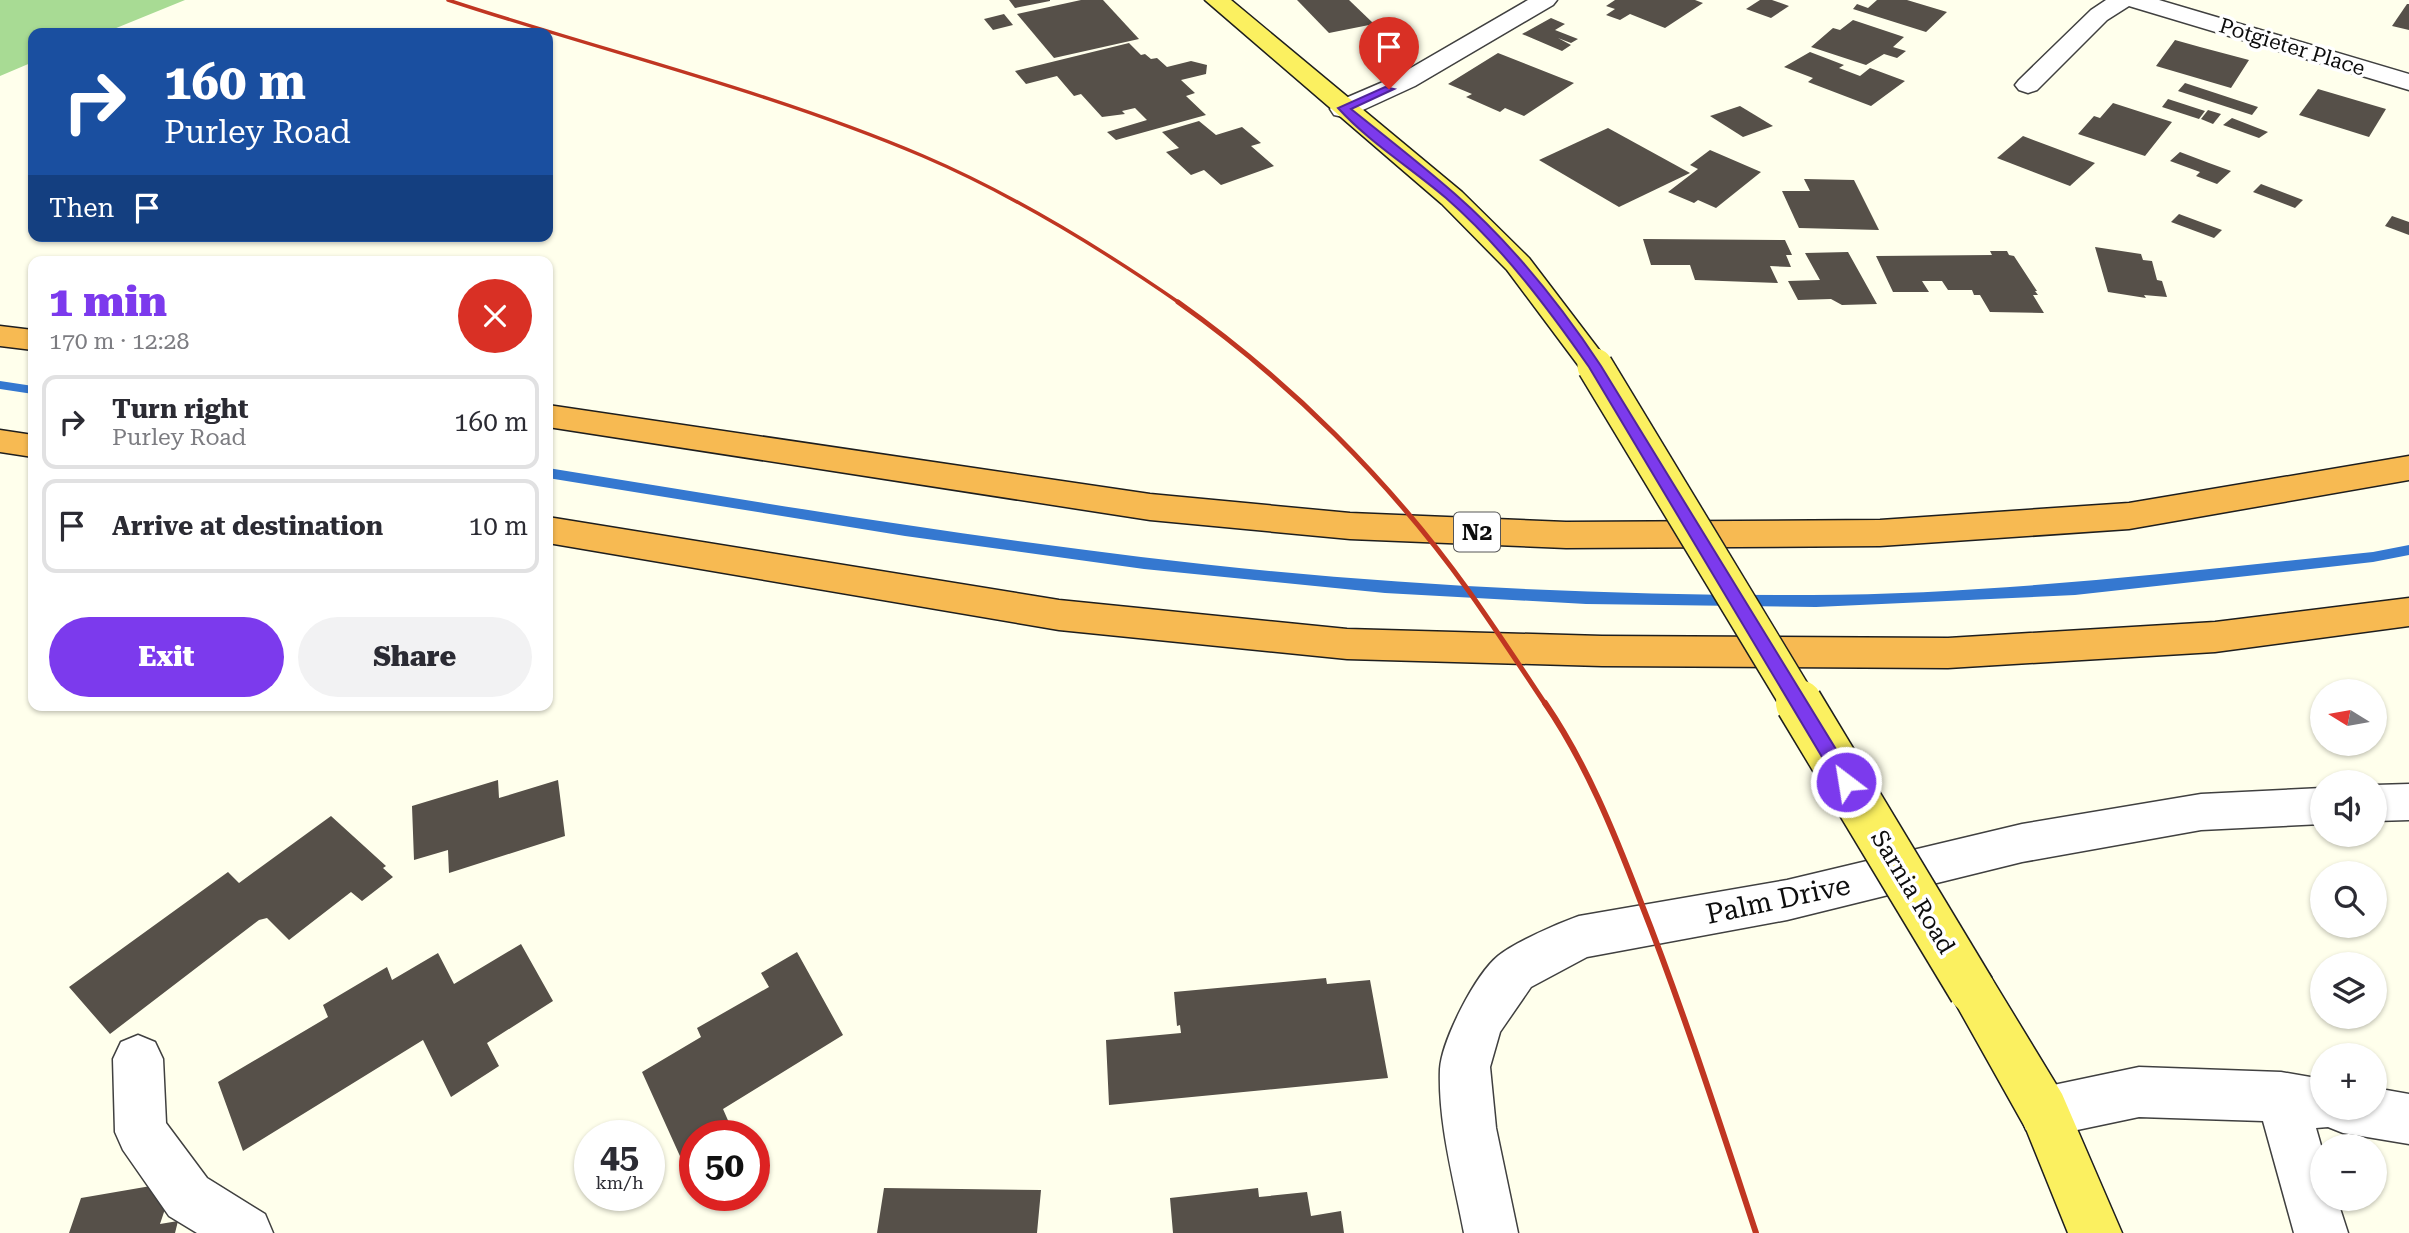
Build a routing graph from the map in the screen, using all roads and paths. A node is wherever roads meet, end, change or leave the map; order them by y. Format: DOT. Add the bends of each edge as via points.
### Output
graph roads {
  1 [pos="1217,0"];
  2 [pos="1545,0"];
  3 [pos="2122,0"];
  4 [pos="2134,0"];
  5 [pos="2409,82"];
  6 [pos="2028,85"];
  7 [pos="1343,108"];
  8 [pos="0,336"];
  9 [pos="28,339"];
  10 [pos="553,417"];
  11 [pos="0,441"];
  12 [pos="28,445"];
  13 [pos="2409,468"];
  14 [pos="553,531"];
  15 [pos="2409,612"];
  16 [pos="2409,802"];
  17 [pos="2387,803"];
  18 [pos="2310,807"];
  19 [pos="138,1059"];
  20 [pos="2302,1101"];
  21 [pos="2044,1112"];
  22 [pos="2387,1115"];
  23 [pos="2409,1119"];
  24 [pos="246,1233"];
  25 [pos="1492,1233"];
  26 [pos="2095,1233"];
  27 [pos="2321,1233"];
  1 -- 7 [label="main road, Sarnia Road"];
  2 -- 7 [label="street" via="1406,81"];
  3 -- 6 [label="street" via="2099,15"];
  4 -- 5 [label="street, Potgieter Place"];
  7 -- 21 [label="main road, Sarnia Road, bridge" via="1452,198 1518,264 1595,366"];
  8 -- 9 [label="highway"];
  10 -- 13 [label="highway, N2" via="1150,507 1350,526 1566,536 1880,533 2129,516"];
  11 -- 12 [label="highway"];
  14 -- 15 [label="highway" via="1059,615 1347,644 1948,653 2215,637"];
  16 -- 17 [label="street"];
  18 -- 25 [label="street, Palm Drive" via="2201,813 2036,841 1787,900 1579,937 1514,972 1478,1024 1471,1046 1465,1067 1470,1128"];
  19 -- 24 [label="street" via="141,1132 188,1197"];
  20 -- 21 [label="street" via="2139,1092"];
  20 -- 27 [label="street"];
  21 -- 26 [label="main road, Sarnia Road"];
  22 -- 23 [label="street"];
}
